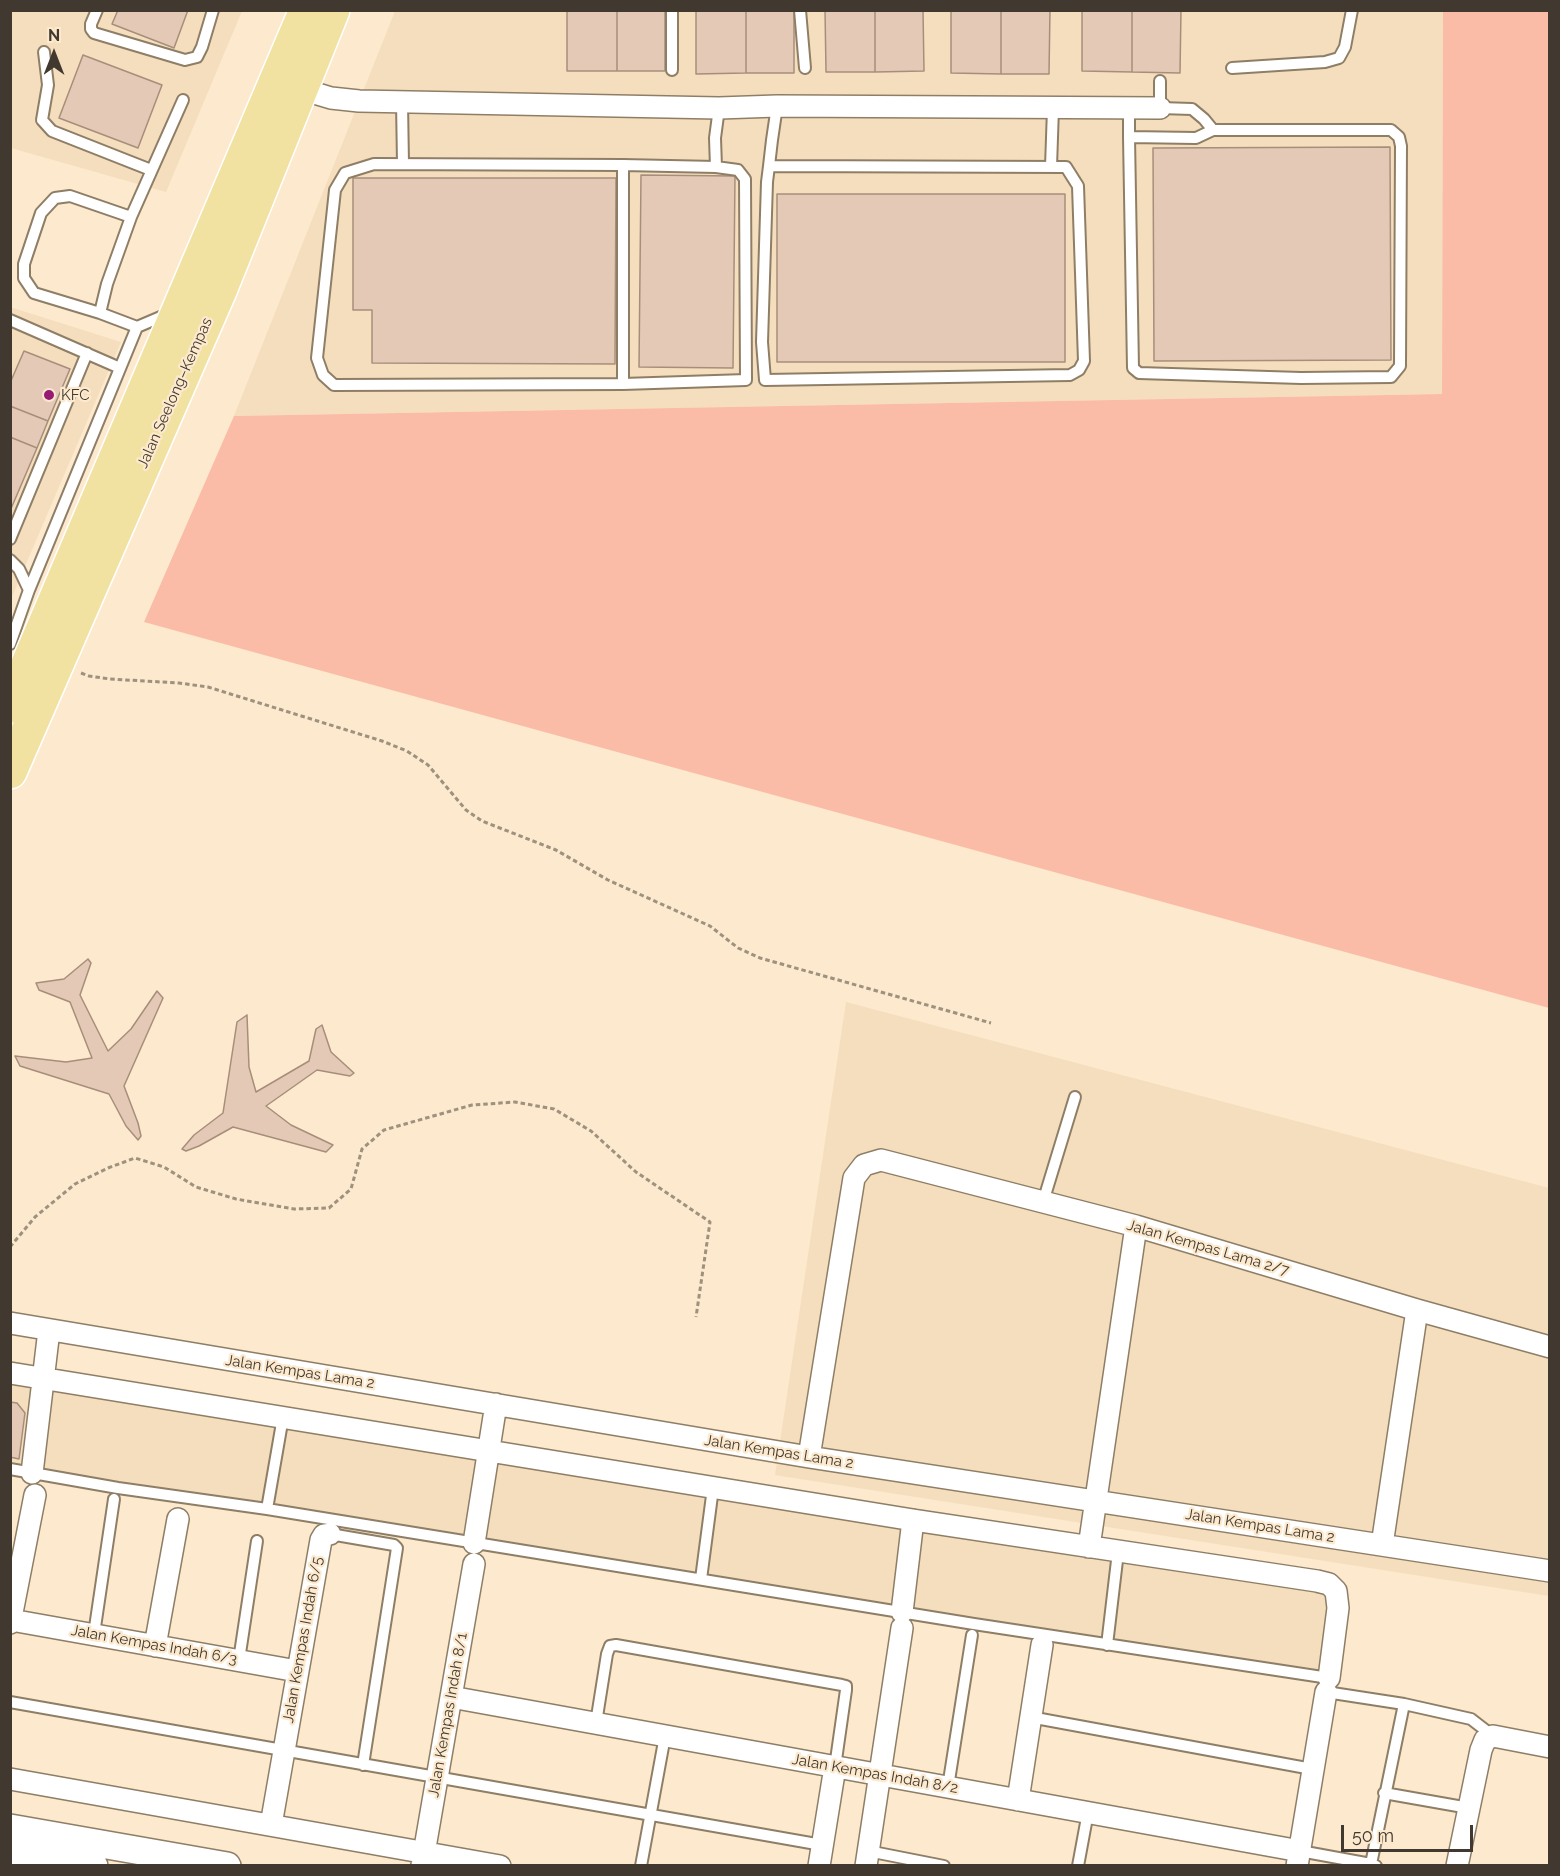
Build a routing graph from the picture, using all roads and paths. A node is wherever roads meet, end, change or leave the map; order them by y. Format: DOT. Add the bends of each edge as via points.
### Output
graph roads {
  1 [pos="97,10"];
  2 [pos="213,10"];
  3 [pos="306,10"];
  4 [pos="333,10"];
  5 [pos="672,10"];
  6 [pos="800,10"];
  7 [pos="1352,10"];
  8 [pos="44,52"];
  9 [pos="805,68"];
  10 [pos="1232,68"];
  11 [pos="672,70"];
  12 [pos="1160,81"];
  13 [pos="301,89"];
  14 [pos="183,100"];
  15 [pos="402,102"];
  16 [pos="777,106"];
  17 [pos="719,108"];
  18 [pos="1053,108"];
  19 [pos="1129,108"];
  20 [pos="1160,108"];
  21 [pos="1213,130"];
  22 [pos="1129,137"];
  23 [pos="403,164"];
  24 [pos="623,165"];
  25 [pos="769,166"];
  26 [pos="716,167"];
  27 [pos="1051,167"];
  28 [pos="152,170"];
  29 [pos="131,217"];
  30 [pos="178,310"];
  31 [pos="100,313"];
  32 [pos="10,320"];
  33 [pos="137,327"];
  34 [pos="87,353"];
  35 [pos="120,368"];
  36 [pos="746,380"];
  37 [pos="765,380"];
  38 [pos="623,384"];
  39 [pos="10,539"];
  40 [pos="10,560"];
  41 [pos="29,590"];
  42 [pos="10,629"];
  43 [pos="10,645"];
  44 [pos="58,661"];
  45 [pos="10,706"];
  46 [pos="10,772"];
  47 [pos="991,1023"];
  48 [pos="1075,1097"];
  49 [pos="1043,1202"];
  50 [pos="1136,1226"];
  51 [pos="10,1247"];
  52 [pos="1417,1310"];
  53 [pos="696,1317"];
  54 [pos="10,1323"];
  55 [pos="49,1330"];
  56 [pos="1550,1347"];
  57 [pos="10,1373"];
  58 [pos="43,1379"];
  59 [pos="496,1404"];
  60 [pos="283,1417"];
  61 [pos="487,1450"];
  62 [pos="809,1457"];
  63 [pos="10,1469"];
  64 [pos="32,1473"];
  65 [pos="713,1488"];
  66 [pos="35,1495"];
  67 [pos="114,1499"];
  68 [pos="1097,1500"];
  69 [pos="267,1509"];
  70 [pos="178,1519"];
  71 [pos="913,1520"];
  72 [pos="330,1534"];
  73 [pos="257,1541"];
  74 [pos="1382,1545"];
  75 [pos="1089,1547"];
  76 [pos="1118,1552"];
  77 [pos="474,1553"];
  78 [pos="1550,1571"];
  79 [pos="701,1580"];
  80 [pos="902,1620"];
  81 [pos="11,1621"];
  82 [pos="94,1634"];
  83 [pos="972,1635"];
  84 [pos="1107,1644"];
  85 [pos="1042,1645"];
  86 [pos="155,1646"];
  87 [pos="238,1660"];
  88 [pos="297,1671"];
  89 [pos="1328,1685"];
  90 [pos="451,1697"];
  91 [pos="10,1702"];
  92 [pos="1404,1704"];
  93 [pos="1030,1717"];
  94 [pos="596,1723"];
  95 [pos="665,1736"];
  96 [pos="1493,1736"];
  97 [pos="1550,1747"];
  98 [pos="283,1751"];
  99 [pos="363,1765"];
  100 [pos="835,1767"];
  101 [pos="1312,1769"];
  102 [pos="880,1775"];
  103 [pos="437,1778"];
  104 [pos="10,1779"];
  105 [pos="948,1787"];
  106 [pos="1384,1793"];
  107 [pos="1018,1800"];
  108 [pos="1469,1808"];
  109 [pos="1088,1812"];
  110 [pos="650,1815"];
  111 [pos="271,1825"];
  112 [pos="10,1828"];
  113 [pos="10,1850"];
  114 [pos="820,1855"];
  115 [pos="867,1858"];
  116 [pos="1298,1858"];
  117 [pos="423,1859"];
  118 [pos="1373,1865"];
  119 [pos="94,1866"];
  120 [pos="227,1866"];
  121 [pos="500,1866"];
  122 [pos="641,1866"];
  123 [pos="944,1866"];
  124 [pos="1078,1866"];
  125 [pos="1457,1866"];
  1 -- 2 [label="lane" via="91,24 94,33 185,60 197,57"];
  3 -- 30 [label="main road, Jalan Seelong–Kempas"];
  4 -- 13 [label="main road, Jalan Seelong–Kempas"];
  5 -- 11 [label="lane"];
  6 -- 9 [label="lane"];
  7 -- 10 [label="lane" via="1339,58"];
  8 -- 28 [label="lane" via="48,85 42,120 52,131"];
  12 -- 20 [label="lane"];
  13 -- 15 [label="street" via="331,98"];
  13 -- 44 [label="main road, Jalan Seelong–Kempas" via="219,293"];
  14 -- 28 [label="lane"];
  15 -- 17 [label="street"];
  15 -- 23 [label="lane"];
  16 -- 17 [label="street"];
  16 -- 18 [label="street"];
  16 -- 25 [label="lane"];
  17 -- 26 [label="lane"];
  18 -- 19 [label="street"];
  18 -- 27 [label="lane"];
  19 -- 20 [label="street"];
  19 -- 22 [label="lane"];
  20 -- 21 [label="lane" via="1192,109"];
  21 -- 22 [label="lane" via="1196,138"];
  21 -- 22 [label="lane" via="1391,130 1399,137 1400,366 1391,377 1139,373 1133,368"];
  23 -- 24 [label="lane"];
  23 -- 38 [label="lane" via="374,164 345,173 335,190 317,358 323,375 334,385"];
  24 -- 26 [label="lane"];
  24 -- 38 [label="lane"];
  25 -- 27 [label="lane"];
  25 -- 37 [label="lane" via="762,342"];
  26 -- 36 [label="lane" via="738,170 745,179"];
  27 -- 37 [label="lane" via="1066,167 1078,186 1084,361 1079,370 1070,375"];
  28 -- 29 [label="lane"];
  29 -- 31 [label="lane"];
  29 -- 31 [label="lane" via="70,196 55,198 41,213 24,264 24,278 34,293"];
  30 -- 33 [label="lane"];
  30 -- 45 [label="main road, Jalan Seelong–Kempas"];
  31 -- 33 [label="lane"];
  32 -- 34 [label="lane"];
  33 -- 35 [label="lane"];
  34 -- 35 [label="lane"];
  34 -- 39 [label="lane"];
  35 -- 41 [label="lane"];
  36 -- 37 [label="lane"];
  36 -- 38 [label="lane"];
  40 -- 41 [label="lane"];
  41 -- 42 [label="lane"];
  41 -- 43 [label="lane"];
  44 -- 46 [label="main road, Jalan Seelong–Kempas"];
  44 -- 47 [label="path" via="88,676 208,687 382,741 428,765 466,810 482,821 555,850 608,880 710,926 738,948 760,958"];
  48 -- 49 [label="lane"];
  49 -- 50 [label="street, Jalan Kempas Lama 2/7"];
  49 -- 62 [label="street, Jalan Kempas Lama 2/7" via="898,1163 881,1160 864,1165 854,1178"];
  50 -- 52 [label="street, Jalan Kempas Lama 2/7"];
  50 -- 68 [label="street"];
  51 -- 53 [label="path" via="35,1217 75,1184 135,1158 164,1167 196,1187 236,1199 294,1209 329,1208 351,1189 362,1149 384,1130 472,1105 515,1102 554,1109 591,1131 636,1172 711,1222"];
  52 -- 56 [label="street, Jalan Kempas Lama 2/7"];
  52 -- 74 [label="street"];
  54 -- 55 [label="street, Jalan Kempas Lama 2"];
  55 -- 58 [label="street"];
  55 -- 59 [label="street, Jalan Kempas Lama 2"];
  57 -- 58 [label="street"];
  58 -- 60 [label="street"];
  58 -- 64 [label="street"];
  59 -- 61 [label="street, Jalan Kempas Indah 8/1"];
  59 -- 62 [label="street, Jalan Kempas Lama 2"];
  60 -- 61 [label="street"];
  60 -- 69 [label="lane"];
  61 -- 65 [label="street"];
  61 -- 77 [label="street, Jalan Kempas Indah 8/1"];
  62 -- 68 [label="street, Jalan Kempas Lama 2"];
  63 -- 64 [label="lane"];
  64 -- 69 [label="lane"];
  65 -- 71 [label="street"];
  65 -- 79 [label="lane"];
  66 -- 81 [label="street"];
  67 -- 82 [label="lane"];
  68 -- 74 [label="street, Jalan Kempas Lama 2"];
  68 -- 75 [label="street"];
  69 -- 77 [label="lane"];
  70 -- 86 [label="street"];
  71 -- 75 [label="street"];
  71 -- 80 [label="street"];
  72 -- 88 [label="street, Jalan Kempas Indah 6/5" via="321,1540"];
  72 -- 99 [label="lane" via="397,1548"];
  73 -- 87 [label="lane"];
  74 -- 78 [label="street, Jalan Kempas Lama 2"];
  75 -- 76 [label="street"];
  76 -- 84 [label="lane"];
  76 -- 89 [label="street" via="1329,1584 1336,1591 1338,1608"];
  77 -- 79 [label="lane"];
  77 -- 90 [label="street, Jalan Kempas Indah 8/1"];
  79 -- 80 [label="lane"];
  80 -- 84 [label="lane"];
  80 -- 102 [label="street"];
  81 -- 82 [label="street, Jalan Kempas Indah 6/3"];
  82 -- 86 [label="street, Jalan Kempas Indah 6/3"];
  83 -- 105 [label="lane"];
  84 -- 89 [label="lane"];
  85 -- 93 [label="street"];
  86 -- 87 [label="street, Jalan Kempas Indah 6/3"];
  87 -- 88 [label="street, Jalan Kempas Indah 6/3"];
  88 -- 98 [label="street, Jalan Kempas Indah 6/5"];
  89 -- 92 [label="lane"];
  89 -- 101 [label="street"];
  90 -- 94 [label="street, Jalan Kempas Indah 8/2"];
  90 -- 103 [label="street, Jalan Kempas Indah 8/1"];
  91 -- 98 [label="lane"];
  92 -- 96 [label="lane" via="1471,1719"];
  92 -- 106 [label="lane"];
  93 -- 101 [label="lane"];
  93 -- 107 [label="street"];
  94 -- 95 [label="street, Jalan Kempas Indah 8/2"];
  94 -- 100 [label="lane" via="607,1654 610,1646 616,1644 831,1683 846,1686"];
  95 -- 100 [label="street, Jalan Kempas Indah 8/2"];
  95 -- 110 [label="lane"];
  96 -- 97 [label="street"];
  96 -- 108 [label="street" via="1485,1740 1481,1750"];
  98 -- 99 [label="lane"];
  98 -- 111 [label="street, Jalan Kempas Indah 6/5"];
  99 -- 103 [label="lane"];
  100 -- 102 [label="street, Jalan Kempas Indah 8/2"];
  100 -- 114 [label="street"];
  101 -- 116 [label="street"];
  102 -- 105 [label="street, Jalan Kempas Indah 8/2"];
  102 -- 115 [label="street"];
  103 -- 110 [label="lane"];
  103 -- 117 [label="street, Jalan Kempas Indah 8/1"];
  104 -- 111 [label="street"];
  105 -- 107 [label="street, Jalan Kempas Indah 8/2"];
  106 -- 108 [label="lane"];
  106 -- 118 [label="lane"];
  107 -- 109 [label="street, Jalan Kempas Indah 8/2"];
  108 -- 125 [label="street"];
  109 -- 116 [label="street, Jalan Kempas Indah 8/2"];
  109 -- 124 [label="lane"];
  110 -- 114 [label="lane"];
  110 -- 122 [label="lane"];
  111 -- 117 [label="street"];
  112 -- 120 [label="street"];
  113 -- 119 [label="street"];
  115 -- 123 [label="lane"];
  116 -- 118 [label="lane"];
  117 -- 121 [label="street"];
}
